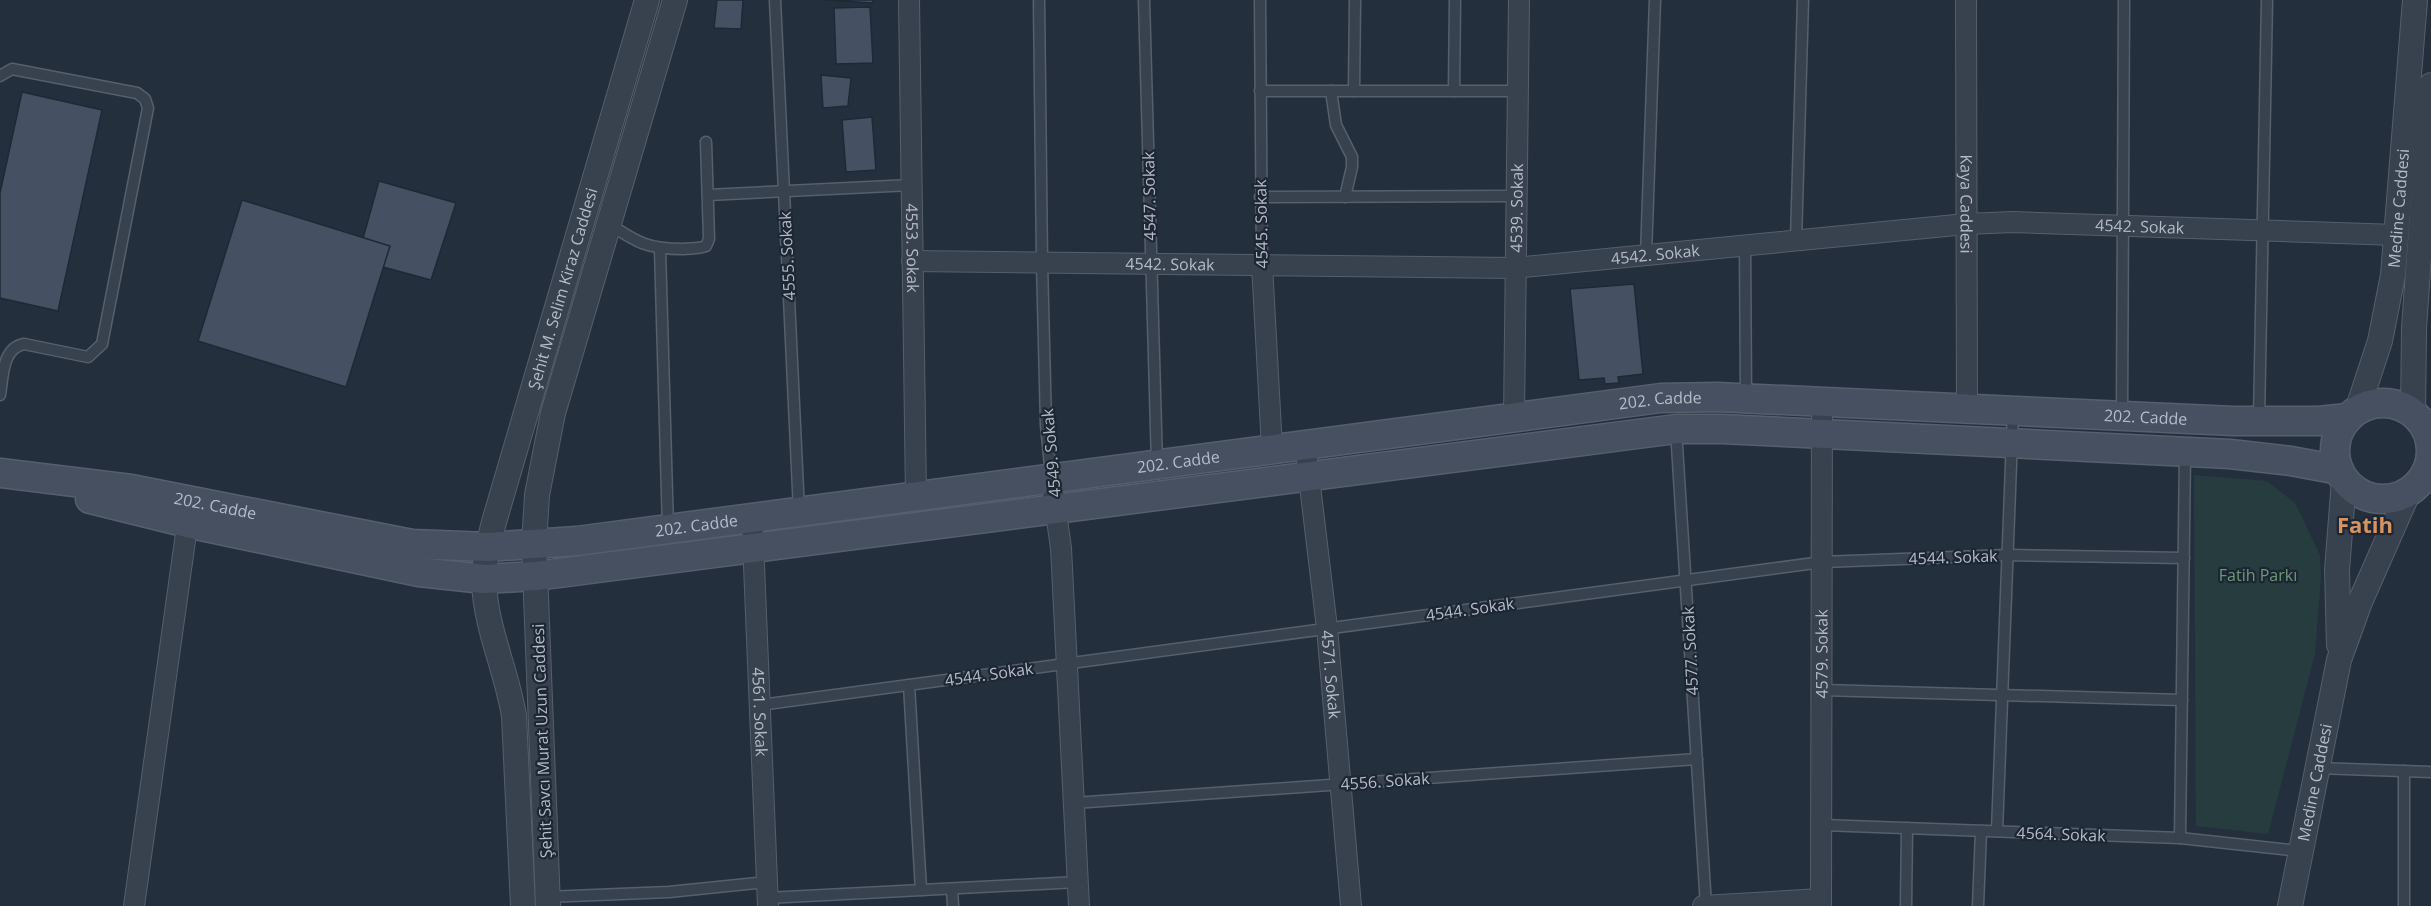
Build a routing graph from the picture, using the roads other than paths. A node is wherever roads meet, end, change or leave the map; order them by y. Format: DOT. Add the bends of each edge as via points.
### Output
graph roads {
  1 [pos="647,0"];
  2 [pos="675,0"];
  3 [pos="775,0"];
  4 [pos="909,0"];
  5 [pos="1039,0"];
  6 [pos="1144,0"];
  7 [pos="1260,0"];
  8 [pos="1355,0"];
  9 [pos="1455,0"];
  10 [pos="1519,0"];
  11 [pos="1655,0"];
  12 [pos="1803,0"];
  13 [pos="1966,0"];
  14 [pos="2124,0"];
  15 [pos="2267,0"];
  16 [pos="2415,0"];
  17 [pos="0,76"];
  18 [pos="2431,85"];
  19 [pos="1260,90"];
  20 [pos="1331,91"];
  21 [pos="1354,91"];
  22 [pos="1454,91"];
  23 [pos="1517,91"];
  24 [pos="706,142"];
  25 [pos="911,185"];
  26 [pos="784,191"];
  27 [pos="2427,194"];
  28 [pos="708,195"];
  29 [pos="1515,196"];
  30 [pos="1260,197"];
  31 [pos="1345,197"];
  32 [pos="597,217"];
  33 [pos="1966,224"];
  34 [pos="2123,225"];
  35 [pos="2263,230"];
  36 [pos="2397,235"];
  37 [pos="1796,240"];
  38 [pos="1745,245"];
  39 [pos="660,249"];
  40 [pos="1646,255"];
  41 [pos="912,261"];
  42 [pos="1042,262"];
  43 [pos="1150,264"];
  44 [pos="1262,265"];
  45 [pos="1514,268"];
  46 [pos="2423,302"];
  47 [pos="0,395"];
  48 [pos="1746,399"];
  49 [pos="1822,402"];
  50 [pos="1967,409"];
  51 [pos="2013,411"];
  52 [pos="1675,413"];
  53 [pos="2353,414"];
  54 [pos="1514,416"];
  55 [pos="2122,416"];
  56 [pos="2422,420"];
  57 [pos="2259,422"];
  58 [pos="1822,434"];
  59 [pos="2012,443"];
  60 [pos="1305,444"];
  61 [pos="1272,448"];
  62 [pos="2186,451"];
  63 [pos="1157,464"];
  64 [pos="7,474"];
  65 [pos="1309,475"];
  66 [pos="2341,475"];
  67 [pos="1051,478"];
  68 [pos="2419,484"];
  69 [pos="916,496"];
  70 [pos="1056,508"];
  71 [pos="799,511"];
  72 [pos="189,512"];
  73 [pos="752,518"];
  74 [pos="668,529"];
  75 [pos="534,545"];
  76 [pos="488,547"];
  77 [pos="753,548"];
  78 [pos="2008,555"];
  79 [pos="2184,558"];
  80 [pos="1822,562"];
  81 [pos="536,576"];
  82 [pos="484,579"];
  83 [pos="1686,580"];
  84 [pos="1327,628"];
  85 [pos="2339,660"];
  86 [pos="1067,663"];
  87 [pos="909,684"];
  88 [pos="1822,690"];
  89 [pos="2002,695"];
  90 [pos="2182,700"];
  91 [pos="760,705"];
  92 [pos="1697,759"];
  93 [pos="2317,768"];
  94 [pos="2404,771"];
  95 [pos="2431,772"];
  96 [pos="1340,784"];
  97 [pos="1074,803"];
  98 [pos="1822,825"];
  99 [pos="1907,828"];
  100 [pos="1981,831"];
  101 [pos="1997,831"];
  102 [pos="2180,838"];
  103 [pos="2300,851"];
  104 [pos="1078,882"];
  105 [pos="952,889"];
  106 [pos="921,890"];
  107 [pos="848,894"];
  108 [pos="767,895"];
  109 [pos="547,901"];
  110 [pos="1821,903"];
  111 [pos="1766,904"];
  112 [pos="134,906"];
  113 [pos="523,906"];
  114 [pos="848,906"];
  115 [pos="953,906"];
  116 [pos="1079,906"];
  117 [pos="1351,906"];
  118 [pos="1705,906"];
  119 [pos="1906,906"];
  120 [pos="1978,906"];
  121 [pos="2290,906"];
  122 [pos="2404,906"];
  1 -- 32 [label="street, Şehit M. Selim Kiraz Caddesi"];
  2 -- 32 [label="street, Şehit M. Selim Kiraz Caddesi"];
  3 -- 26 [label="lane, 4555. Sokak"];
  4 -- 25 [label="street, 4553. Sokak"];
  5 -- 42 [label="lane, 4549. Sokak"];
  6 -- 43 [label="lane, 4547. Sokak"];
  7 -- 19 [label="lane, 4545. Sokak"];
  8 -- 21 [label="lane"];
  9 -- 22 [label="lane"];
  10 -- 23 [label="street, 4539. Sokak"];
  11 -- 40 [label="lane"];
  12 -- 37 [label="lane"];
  13 -- 33 [label="street, Kaya Caddesi"];
  14 -- 34 [label="lane"];
  15 -- 35 [label="lane"];
  16 -- 36 [label="street, Medine Caddesi"];
  17 -- 47 [label="lane" via="12,69 137,93 148,108 102,344 88,357 18,345 9,353"];
  18 -- 27 [label="street, Medine Caddesi"];
  19 -- 20 [label="lane"];
  19 -- 30 [label="lane, 4545. Sokak"];
  20 -- 21 [label="lane"];
  20 -- 31 [label="lane" via="1336,125 1352,157"];
  21 -- 22 [label="lane"];
  22 -- 23 [label="lane"];
  23 -- 29 [label="street, 4539. Sokak"];
  24 -- 28 [label="lane"];
  25 -- 26 [label="lane"];
  25 -- 41 [label="street, 4553. Sokak"];
  26 -- 28 [label="lane"];
  26 -- 71 [label="lane, 4555. Sokak"];
  27 -- 46 [label="street, Medine Caddesi"];
  28 -- 39 [label="lane" via="706,246"];
  29 -- 31 [label="lane"];
  29 -- 45 [label="street, 4539. Sokak"];
  30 -- 31 [label="lane"];
  30 -- 44 [label="lane, 4545. Sokak"];
  32 -- 39 [label="lane" via="634,240"];
  32 -- 75 [label="street, Şehit M. Selim Kiraz Caddesi" via="537,495"];
  32 -- 76 [label="street, Şehit M. Selim Kiraz Caddesi"];
  33 -- 34 [label="street, 4542. Sokak"];
  33 -- 37 [label="street, 4542. Sokak"];
  33 -- 50 [label="street, Kaya Caddesi"];
  34 -- 35 [label="street, 4542. Sokak"];
  34 -- 55 [label="lane"];
  35 -- 36 [label="street, 4542. Sokak"];
  35 -- 57 [label="lane"];
  36 -- 53 [label="street, Medine Caddesi" via="2386,316 2371,374"];
  37 -- 38 [label="street, 4542. Sokak"];
  38 -- 40 [label="street, 4542. Sokak"];
  38 -- 48 [label="lane"];
  39 -- 74 [label="lane"];
  40 -- 45 [label="street, 4542. Sokak"];
  41 -- 42 [label="street, 4542. Sokak"];
  41 -- 69 [label="street, 4553. Sokak"];
  42 -- 43 [label="street, 4542. Sokak"];
  42 -- 67 [label="lane, 4549. Sokak"];
  43 -- 44 [label="street, 4542. Sokak"];
  43 -- 63 [label="lane, 4547. Sokak"];
  44 -- 45 [label="street, 4542. Sokak"];
  44 -- 61 [label="street, 4545. Sokak"];
  45 -- 54 [label="street, 4539. Sokak"];
  46 -- 56 [label="street, Medine Caddesi"];
  48 -- 49 [label="main road, 202. Cadde"];
  48 -- 52 [label="main road, 202. Cadde"];
  49 -- 50 [label="main road, 202. Cadde"];
  49 -- 58 [label="street, 4579. Sokak"];
  50 -- 51 [label="main road, 202. Cadde"];
  51 -- 55 [label="main road, 202. Cadde"];
  51 -- 59 [label="lane"];
  52 -- 54 [label="main road, 202. Cadde" via="1631,400"];
  52 -- 58 [label="main road, 202. Cadde"];
  52 -- 65 [label="main road, 202. Cadde"];
  52 -- 83 [label="lane, 4577. Sokak"];
  53 -- 56 [label="main road" via="2391,404"];
  53 -- 57 [label="main road, 202. Cadde" via="2319,421"];
  53 -- 66 [label="main road" via="2337,437 2335,448"];
  54 -- 60 [label="main road, 202. Cadde"];
  55 -- 57 [label="main road, 202. Cadde"];
  56 -- 68 [label="main road" via="2430,456"];
  58 -- 59 [label="main road, 202. Cadde"];
  58 -- 80 [label="street, 4579. Sokak"];
  59 -- 62 [label="main road, 202. Cadde"];
  59 -- 78 [label="lane"];
  60 -- 61 [label="main road, 202. Cadde"];
  60 -- 65 [label="street, 4571. Sokak"];
  61 -- 63 [label="main road, 202. Cadde"];
  62 -- 66 [label="main road, 202. Cadde" via="2259,456"];
  62 -- 79 [label="lane"];
  63 -- 67 [label="main road, 202. Cadde"];
  64 -- 72 [label="main road, 202. Cadde" via="92,483"];
  65 -- 70 [label="main road, 202. Cadde"];
  65 -- 84 [label="street, 4571. Sokak"];
  66 -- 68 [label="main road" via="2352,488 2372,498 2394,498"];
  66 -- 85 [label="street, Medine Caddesi"];
  67 -- 69 [label="main road, 202. Cadde"];
  67 -- 70 [label="street, 4549. Sokak"];
  68 -- 85 [label="street, Medine Caddesi" via="2360,602"];
  69 -- 71 [label="main road, 202. Cadde"];
  70 -- 77 [label="main road, 202. Cadde"];
  70 -- 86 [label="street, 4549. Sokak"];
  71 -- 73 [label="main road, 202. Cadde"];
  72 -- 76 [label="main road, 202. Cadde" via="435,546"];
  72 -- 82 [label="main road, 202. Cadde" via="419,572"];
  72 -- 112 [label="street"];
  73 -- 74 [label="main road, 202. Cadde"];
  73 -- 77 [label="street, 4561. Sokak"];
  74 -- 75 [label="main road, 202. Cadde"];
  75 -- 76 [label="main road, 202. Cadde"];
  75 -- 81 [label="street, Şehit M. Selim Kiraz Caddesi"];
  76 -- 82 [label="street, Şehit M. Selim Kiraz Caddesi"];
  77 -- 81 [label="main road, 202. Cadde"];
  77 -- 91 [label="street, 4561. Sokak"];
  78 -- 79 [label="lane, 4544. Sokak"];
  78 -- 80 [label="lane, 4544. Sokak"];
  78 -- 89 [label="lane"];
  79 -- 90 [label="lane"];
  80 -- 83 [label="lane, 4544. Sokak"];
  80 -- 88 [label="street, 4579. Sokak"];
  81 -- 82 [label="main road, 202. Cadde"];
  81 -- 109 [label="street, Şehit Savcı Murat Uzun Caddesi"];
  82 -- 113 [label="street, Şehit Savcı Murat Uzun Caddesi" via="514,716"];
  83 -- 84 [label="lane, 4544. Sokak"];
  83 -- 92 [label="lane, 4577. Sokak"];
  84 -- 86 [label="lane, 4544. Sokak"];
  84 -- 96 [label="street, 4571. Sokak"];
  85 -- 93 [label="street, Medine Caddesi"];
  86 -- 87 [label="lane, 4544. Sokak"];
  86 -- 97 [label="street, 4549. Sokak"];
  87 -- 91 [label="lane, 4544. Sokak"];
  87 -- 106 [label="lane"];
  88 -- 89 [label="lane"];
  88 -- 98 [label="street, 4579. Sokak"];
  89 -- 90 [label="lane"];
  89 -- 101 [label="lane"];
  90 -- 102 [label="lane"];
  91 -- 108 [label="street, 4561. Sokak"];
  92 -- 96 [label="lane, 4556. Sokak"];
  92 -- 118 [label="lane, 4577. Sokak"];
  93 -- 94 [label="lane"];
  93 -- 103 [label="street, Medine Caddesi"];
  94 -- 95 [label="lane"];
  94 -- 122 [label="lane"];
  96 -- 97 [label="lane, 4556. Sokak"];
  96 -- 117 [label="street, 4571. Sokak"];
  97 -- 104 [label="street, 4549. Sokak"];
  98 -- 99 [label="lane, 4564. Sokak"];
  98 -- 110 [label="street, 4579. Sokak"];
  99 -- 100 [label="lane, 4564. Sokak"];
  99 -- 119 [label="lane"];
  100 -- 101 [label="lane, 4564. Sokak"];
  100 -- 120 [label="lane"];
  101 -- 102 [label="lane, 4564. Sokak"];
  102 -- 103 [label="lane, 4564. Sokak"];
  103 -- 121 [label="street, Medine Caddesi"];
  104 -- 105 [label="lane"];
  104 -- 116 [label="street, 4549. Sokak"];
  105 -- 106 [label="lane"];
  105 -- 115 [label="lane"];
  106 -- 107 [label="lane"];
  107 -- 108 [label="lane"];
  107 -- 114 [label="lane"];
  108 -- 109 [label="lane" via="669,892"];
  110 -- 111 [label="street"];
  111 -- 118 [label="street"];
}
